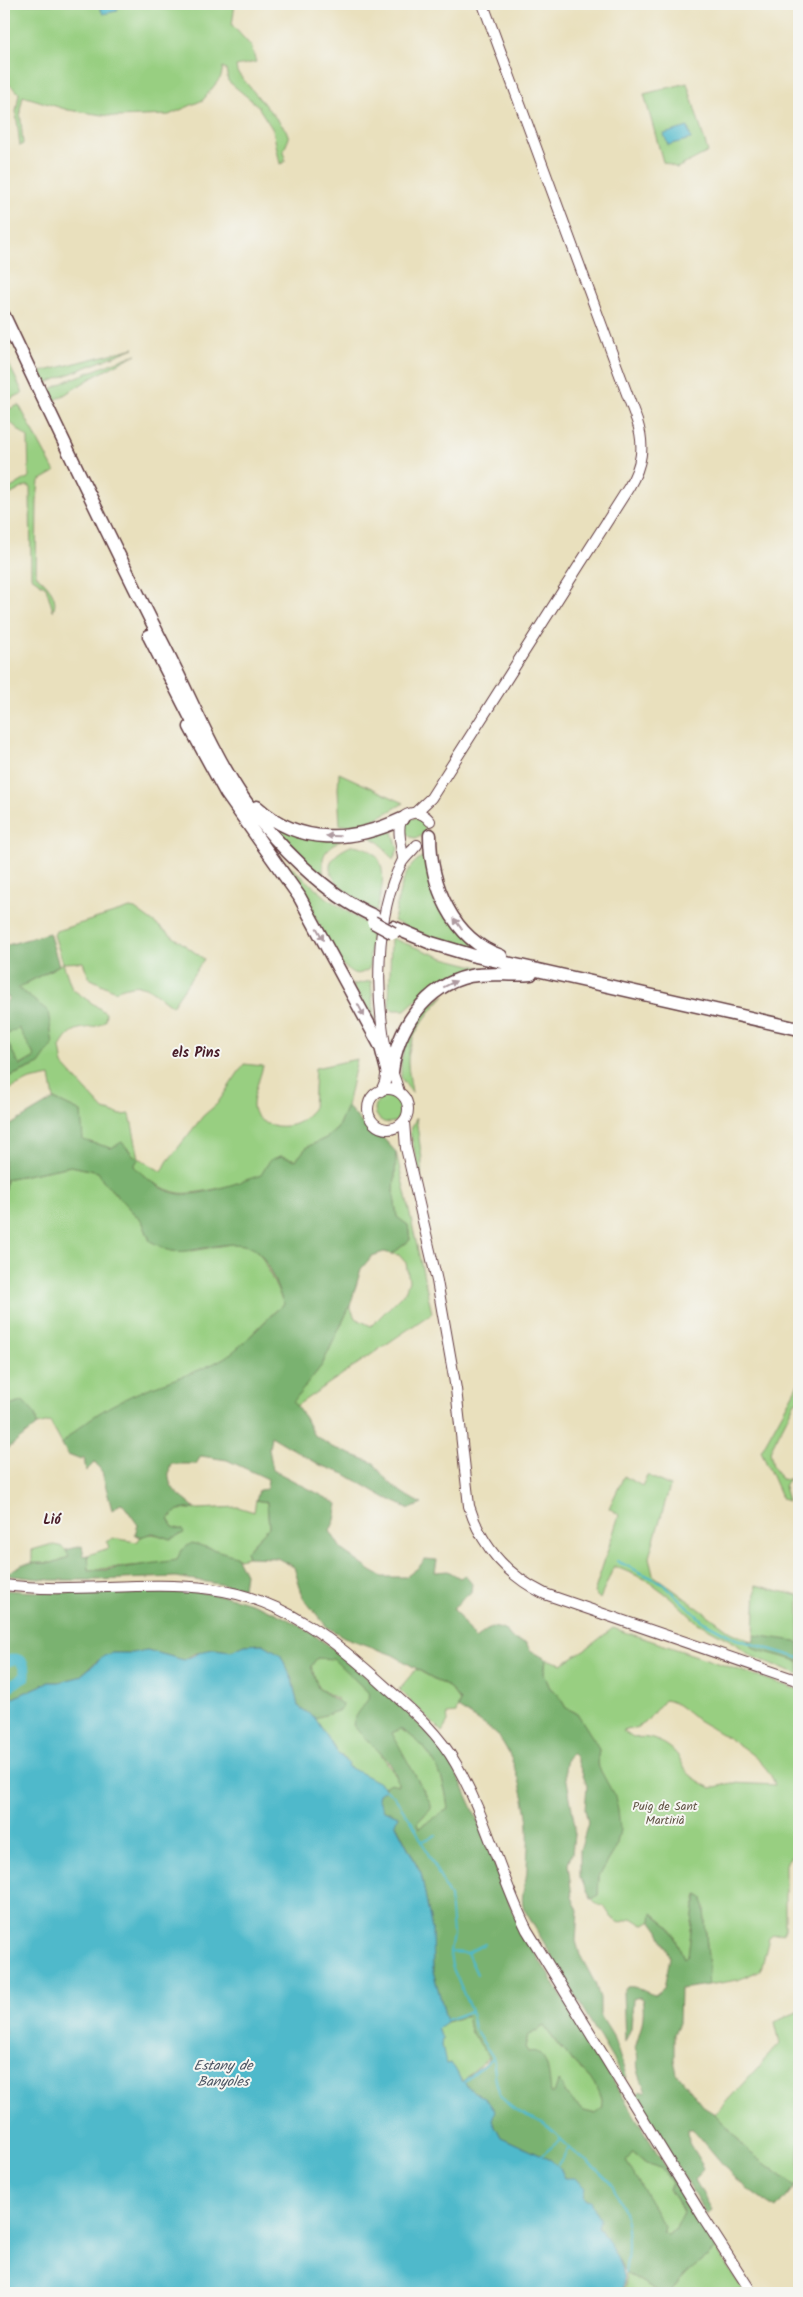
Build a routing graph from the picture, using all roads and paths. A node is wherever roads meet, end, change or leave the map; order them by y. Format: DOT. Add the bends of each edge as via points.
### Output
graph roads {
  1 [pos="483,4"];
  2 [pos="4,316"];
  3 [pos="4,332"];
  4 [pos="184,706"];
  5 [pos="235,784"];
  6 [pos="431,798"];
  7 [pos="416,812"];
  8 [pos="402,819"];
  9 [pos="430,821"];
  10 [pos="430,835"];
  11 [pos="401,837"];
  12 [pos="417,845"];
  13 [pos="403,860"];
  14 [pos="374,919"];
  15 [pos="536,972"];
  16 [pos="799,1029"];
  17 [pos="799,1035"];
  18 [pos="389,1067"];
  19 [pos="381,1090"];
  20 [pos="399,1092"];
  21 [pos="404,1122"];
  22 [pos="385,1129"];
  23 [pos="406,1148"];
  24 [pos="4,1585"];
  25 [pos="799,1682"];
  26 [pos="752,2293"];
  1 -- 6 [label="main road" via="637,421 642,454 629,487"];
  2 -- 5 [label="highway" via="144,608"];
  3 -- 4 [label="highway"];
  4 -- 14 [label="highway" via="239,804 271,844 304,876 345,906"];
  4 -- 18 [label="highway, one-way" via="185,715 213,772 299,896"];
  8 -- 5 [label="highway, one-way" via="358,835 312,835 292,830 272,819"];
  5 -- 14 [label="highway" via="264,824 293,856 330,888"];
  6 -- 7 [label="main road"];
  6 -- 9 [label="main road"];
  7 -- 8 [label="main road"];
  7 -- 9 [label="main road"];
  8 -- 11 [label="main road"];
  9 -- 10 [label="main road"];
  10 -- 12 [label="main road"];
  15 -- 10 [label="highway, one-way" via="487,950 464,932 441,895"];
  11 -- 12 [label="main road" via="408,844"];
  11 -- 13 [label="main road"];
  12 -- 13 [label="main road"];
  13 -- 18 [label="main road" via="388,900 381,948 381,1005"];
  14 -- 15 [label="highway, bridge" via="449,954"];
  15 -- 16 [label="highway"];
  15 -- 17 [label="highway"];
  18 -- 15 [label="highway, one-way" via="406,1026 436,992 468,977"];
  18 -- 19 [label="main road"];
  18 -- 20 [label="main road"];
  19 -- 20 [label="main road"];
  19 -- 22 [label="main road" via="370,1099 368,1113 375,1124"];
  20 -- 21 [label="main road" via="408,1105"];
  21 -- 22 [label="main road" via="395,1128"];
  21 -- 23 [label="main road"];
  22 -- 23 [label="main road"];
  23 -- 25 [label="main road" via="456,1389 469,1506 487,1546 508,1570 546,1594"];
  24 -- 26 [label="main road" via="192,1587 233,1592 256,1599 293,1615 326,1636 415,1713 448,1751 466,1782 527,1930"];
}
